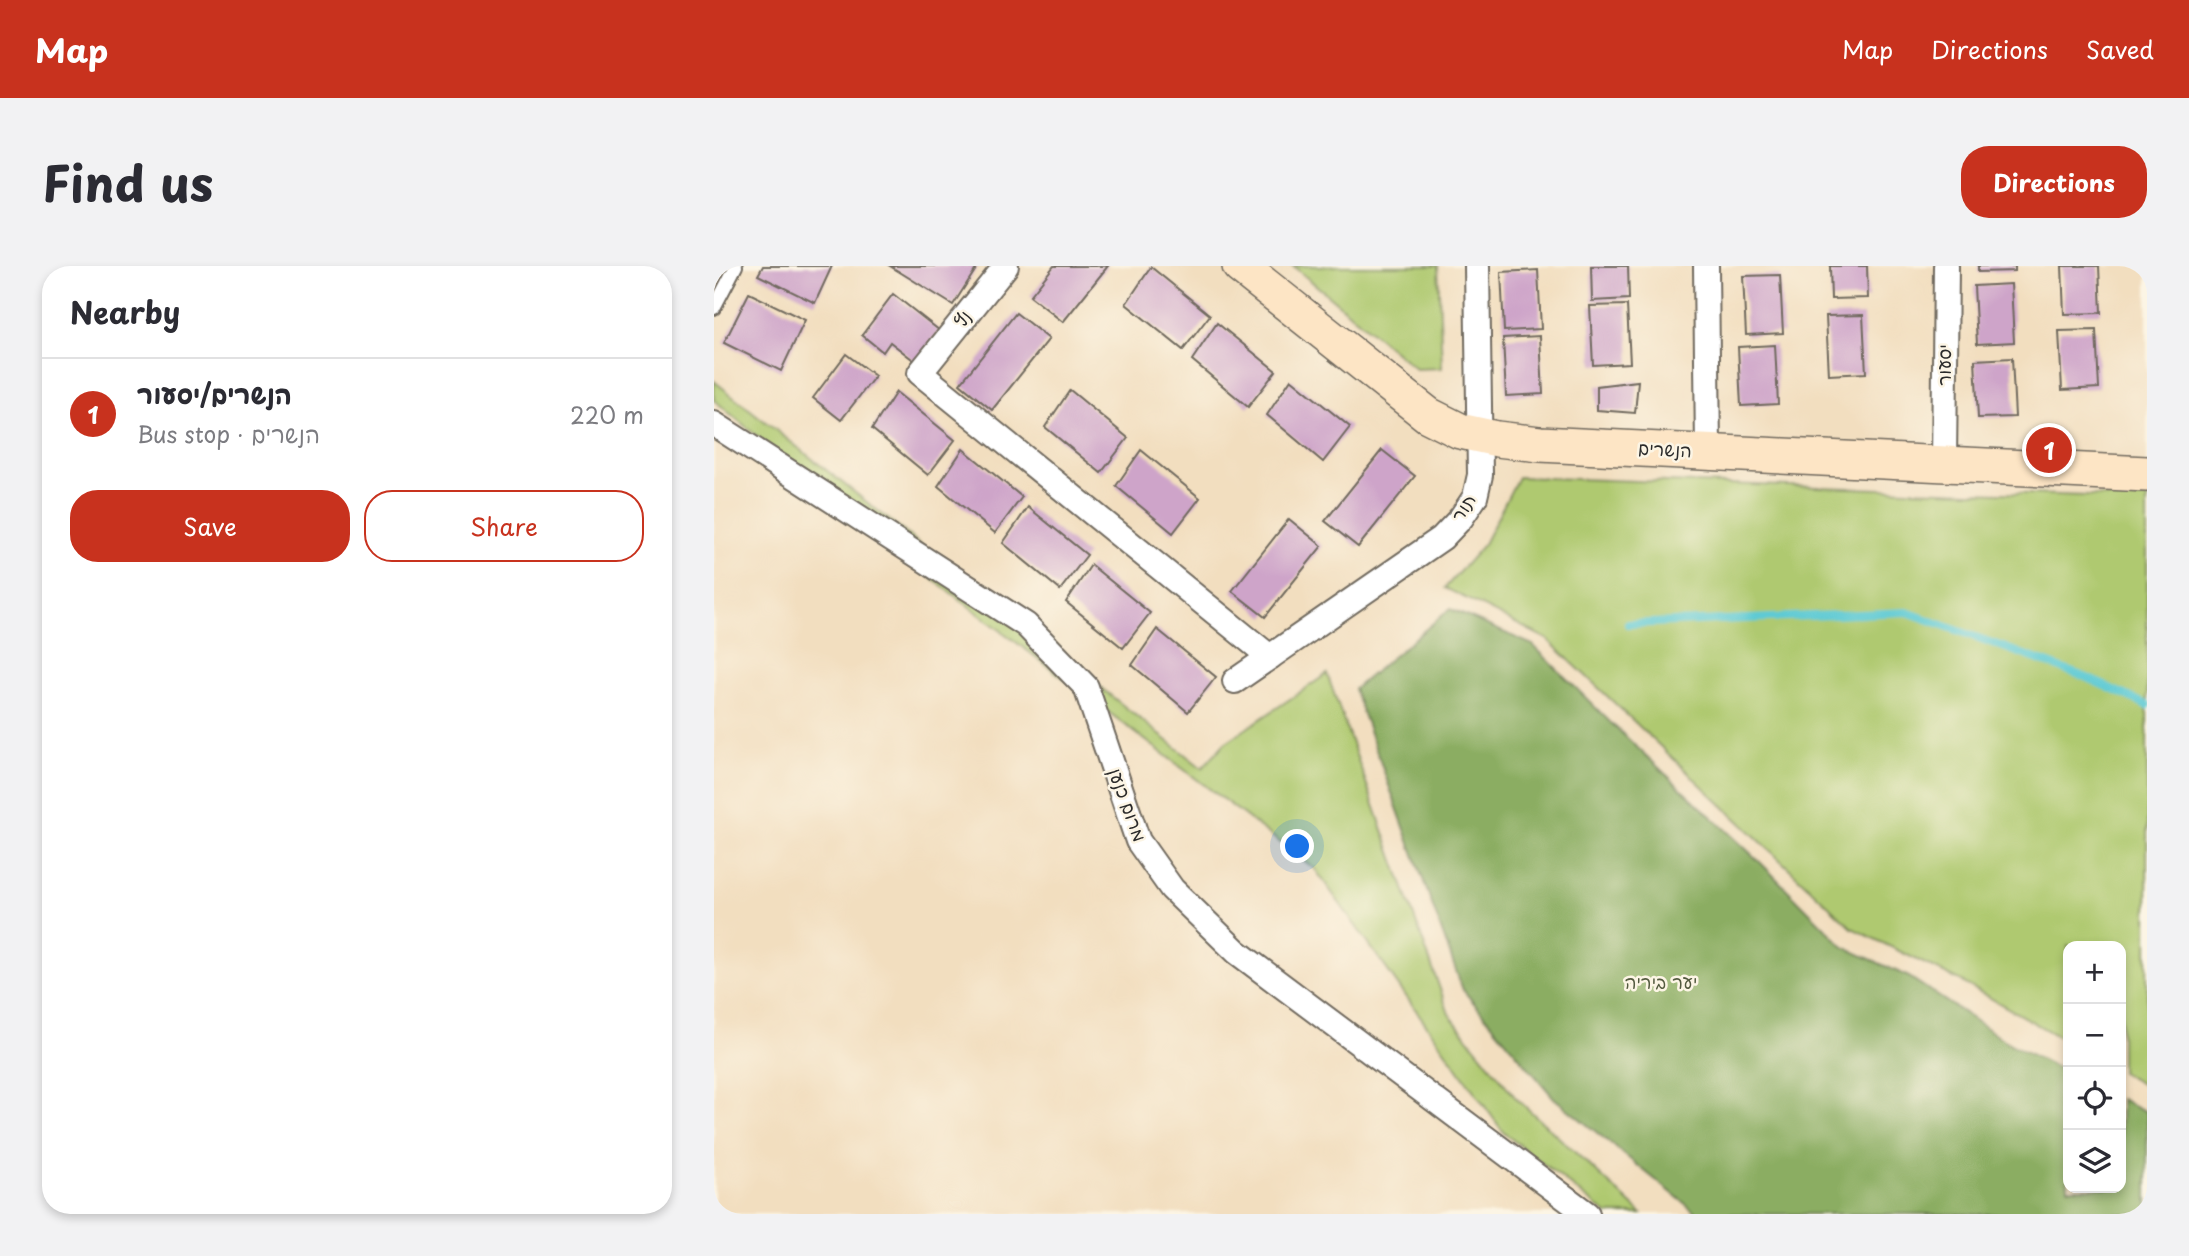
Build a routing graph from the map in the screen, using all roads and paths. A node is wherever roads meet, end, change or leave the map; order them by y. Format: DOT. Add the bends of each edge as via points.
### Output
graph roads {
  1 [pos="736,266"];
  2 [pos="1006,266"];
  3 [pos="1240,266"];
  4 [pos="1477,266"];
  5 [pos="1706,266"];
  6 [pos="1946,266"];
  7 [pos="714,308"];
  8 [pos="714,424"];
  9 [pos="1481,435"];
  10 [pos="1708,452"];
  11 [pos="1944,464"];
  12 [pos="2147,474"];
  13 [pos="1270,657"];
  14 [pos="1235,681"];
  15 [pos="1587,1214"];
  1 -- 7 [label="lane"];
  2 -- 13 [label="street, נץ" via="920,373"];
  3 -- 9 [label="street, הנשרים" via="1428,415 1460,431"];
  4 -- 9 [label="street, תור"];
  5 -- 10 [label="street"];
  6 -- 11 [label="street, יסעור"];
  8 -- 15 [label="street, מרום כנען" via="1026,625 1086,687 1138,841 1172,889 1237,952"];
  9 -- 10 [label="street, הנשרים" via="1540,444"];
  9 -- 13 [label="street, תור" via="1475,497 1442,538"];
  10 -- 11 [label="street, הנשרים"];
  11 -- 12 [label="street, הנשרים"];
  13 -- 14 [label="street, תור"];
}
